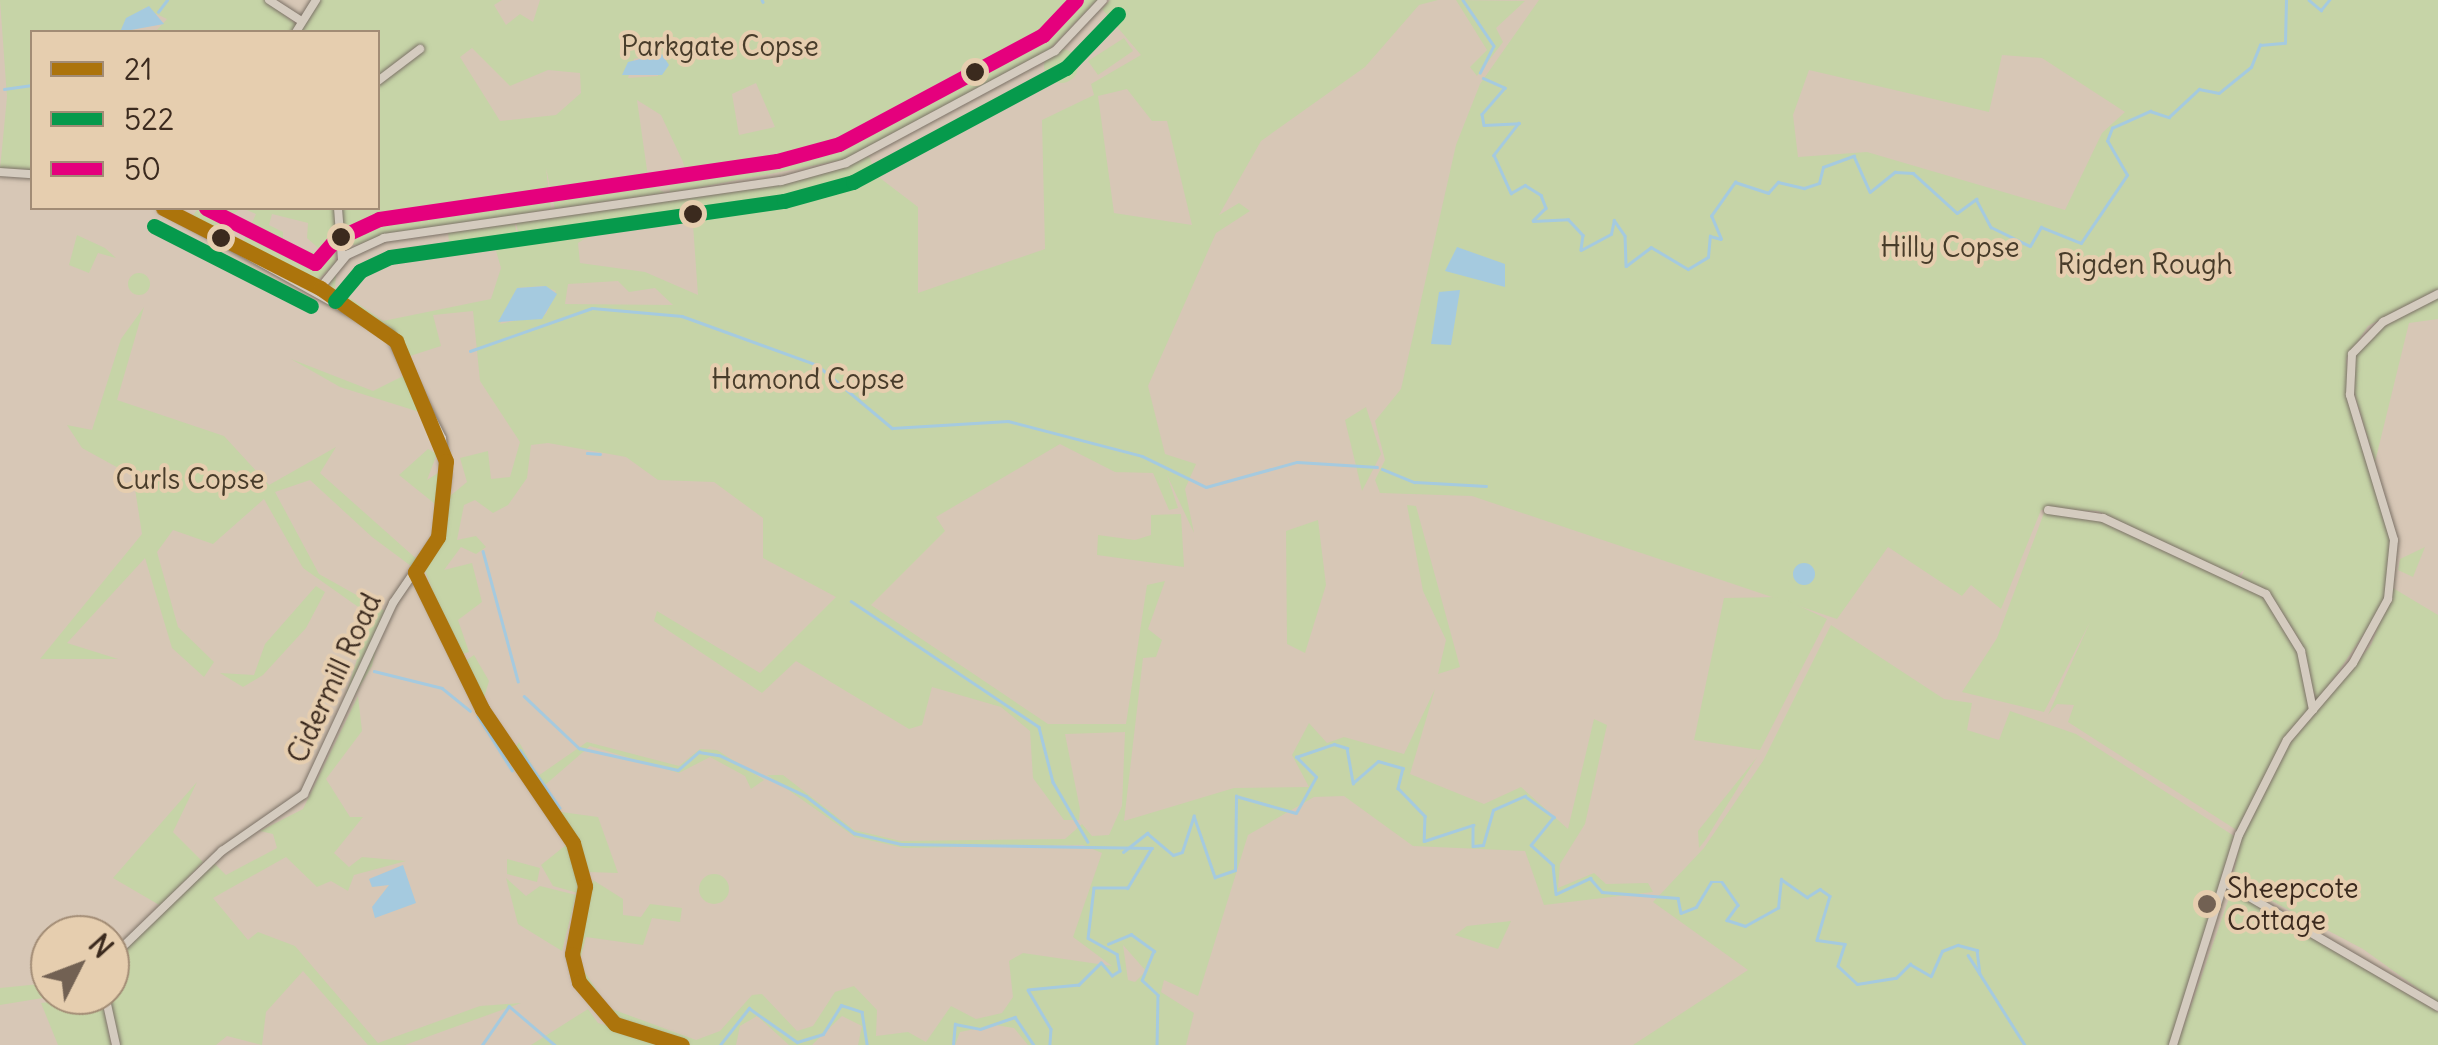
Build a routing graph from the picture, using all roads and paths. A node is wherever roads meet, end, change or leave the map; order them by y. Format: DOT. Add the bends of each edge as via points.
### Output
graph roads {
  1 [pos="269,0"];
  2 [pos="316,0"];
  3 [pos="1103,0"];
  4 [pos="300,20"];
  5 [pos="297,30"];
  6 [pos="420,49"];
  7 [pos="380,79"];
  8 [pos="0,172"];
  9 [pos="30,174"];
  10 [pos="167,210"];
  11 [pos="338,210"];
  12 [pos="342,260"];
  13 [pos="320,288"];
  14 [pos="2438,294"];
  15 [pos="2048,510"];
  16 [pos="415,572"];
  17 [pos="2313,711"];
  18 [pos="2228,884"];
  19 [pos="130,940"];
  20 [pos="2438,1007"];
  21 [pos="109,1015"];
  22 [pos="116,1045"];
  23 [pos="682,1045"];
  24 [pos="2173,1045"];
  1 -- 4 [label="street"];
  2 -- 4 [label="street"];
  3 -- 12 [label="street" via="1054,51 846,163 384,238"];
  4 -- 5 [label="street"];
  6 -- 7 [label="street"];
  8 -- 9 [label="street"];
  10 -- 13 [label="street, Cidermill Road"];
  11 -- 12 [label="street"];
  12 -- 13 [label="street"];
  13 -- 16 [label="street, Cidermill Road" via="396,340 442,438 440,528"];
  14 -- 17 [label="street" via="2382,322 2351,358 2350,395 2395,558 2379,624"];
  15 -- 17 [label="street" via="2103,518 2266,594 2301,651"];
  16 -- 19 [label="street, Cidermill Road" via="304,794 198,875"];
  16 -- 23 [label="street" via="482,709 573,843 585,886 572,954 579,982 615,1024"];
  17 -- 18 [label="street" via="2270,771"];
  18 -- 20 [label="street"];
  18 -- 24 [label="street"];
  21 -- 22 [label="street"];
}
